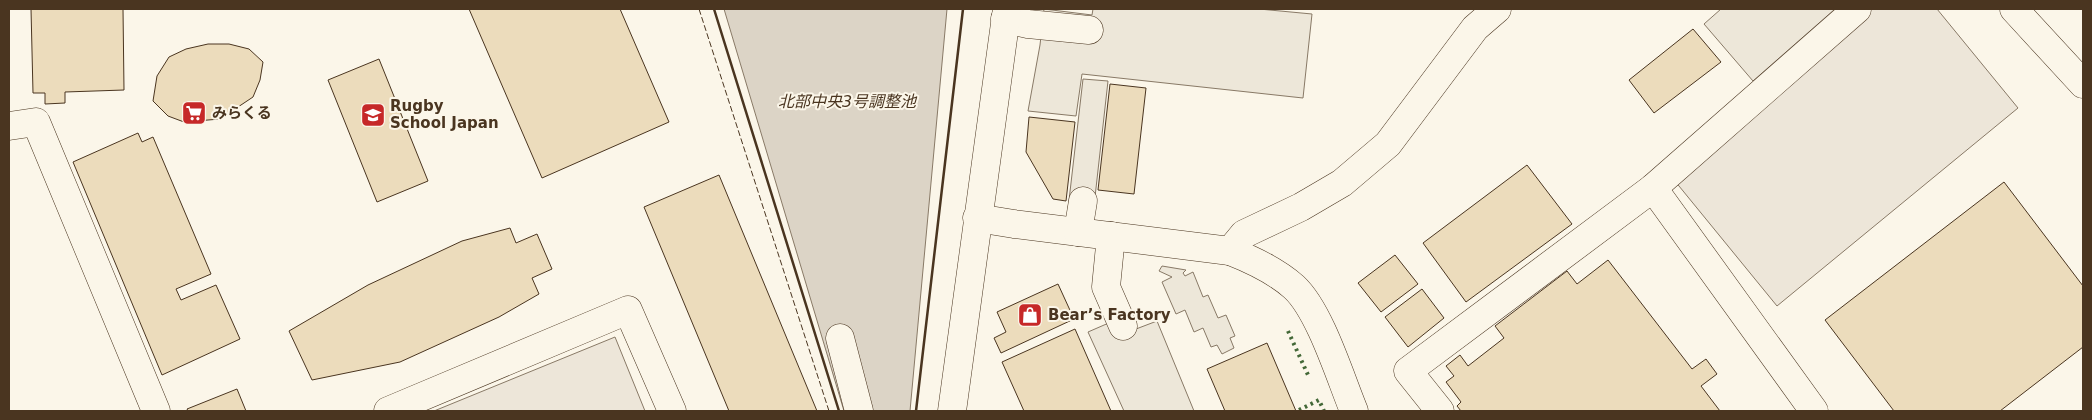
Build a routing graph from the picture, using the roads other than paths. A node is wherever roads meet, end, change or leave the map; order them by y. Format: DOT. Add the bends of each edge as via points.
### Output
graph roads {
  1 [pos="1497,9"];
  2 [pos="1856,9"];
  3 [pos="2014,9"];
  4 [pos="1006,14"];
  5 [pos="1089,30"];
  6 [pos="2083,84"];
  7 [pos="9,126"];
  8 [pos="1653,188"];
  9 [pos="1083,201"];
  10 [pos="977,218"];
  11 [pos="1078,232"];
  12 [pos="1111,236"];
  13 [pos="1230,251"];
  14 [pos="1123,326"];
  15 [pos="840,338"];
  16 [pos="156,411"];
  17 [pos="388,411"];
  18 [pos="672,411"];
  19 [pos="859,411"];
  20 [pos="952,411"];
  21 [pos="1354,411"];
  22 [pos="1440,411"];
  23 [pos="1814,411"];
  1 -- 13 [label="street" via="1476,28 1388,144 1342,183 1244,234"];
  2 -- 8 [label="street"];
  3 -- 6 [label="street"];
  4 -- 5 [label="street" via="1028,24"];
  4 -- 10 [label="street"];
  7 -- 16 [label="street" via="36,122"];
  8 -- 22 [label="street" via="1408,371"];
  8 -- 23 [label="street"];
  9 -- 11 [label="street"];
  10 -- 11 [label="street"];
  10 -- 20 [label="street"];
  11 -- 12 [label="street"];
  12 -- 13 [label="street"];
  12 -- 14 [label="street" via="1106,286"];
  13 -- 21 [label="street" via="1260,264 1295,288 1316,317"];
  15 -- 19 [label="street"];
  17 -- 18 [label="street" via="628,310"];
}
